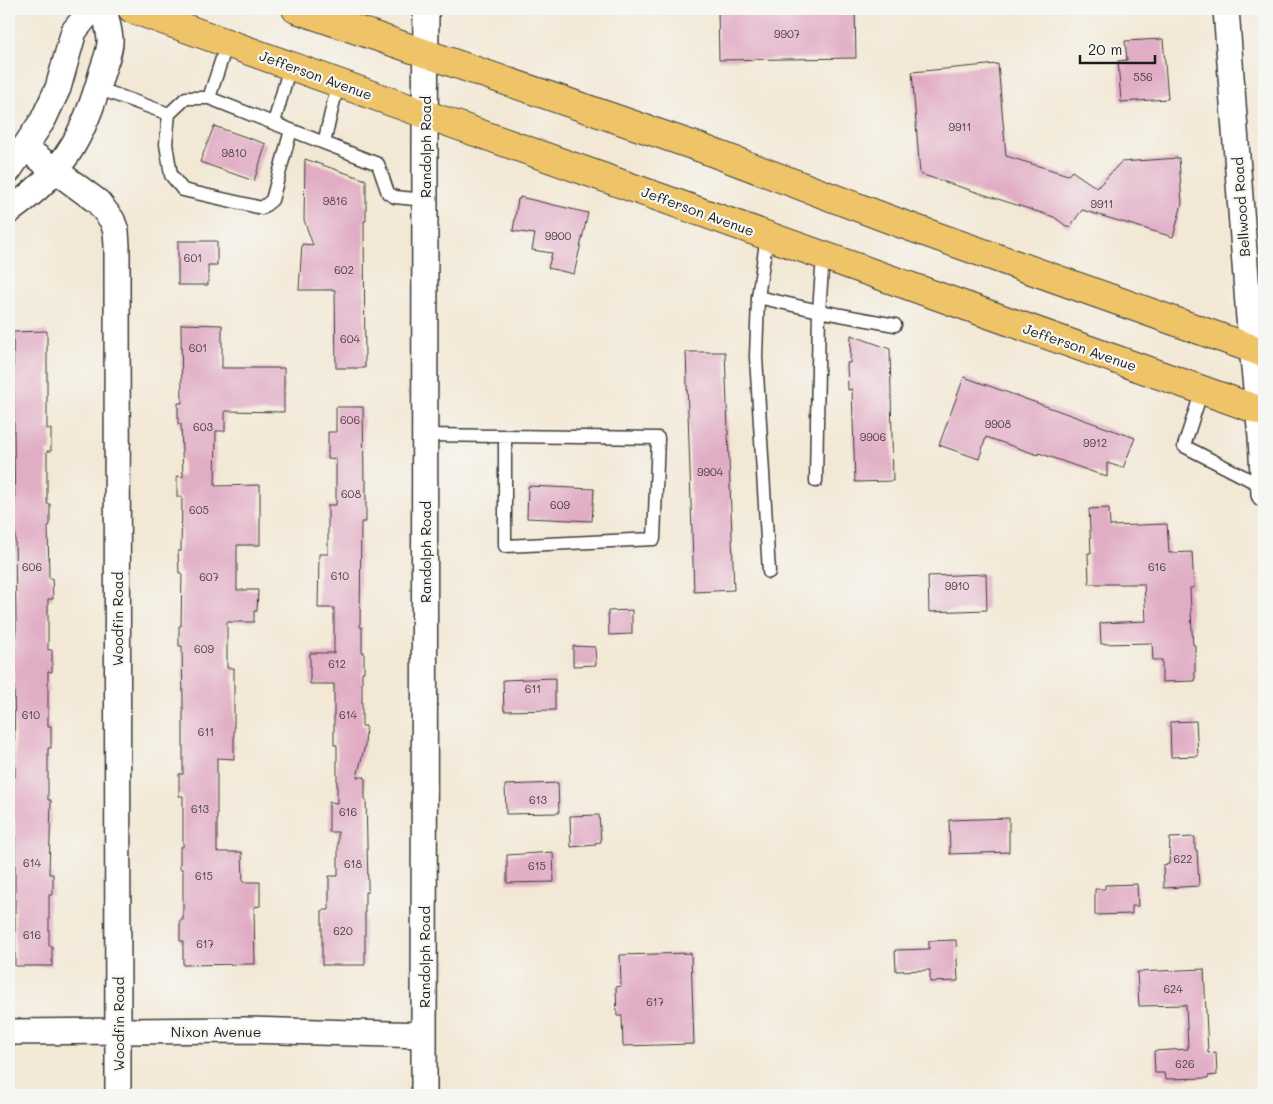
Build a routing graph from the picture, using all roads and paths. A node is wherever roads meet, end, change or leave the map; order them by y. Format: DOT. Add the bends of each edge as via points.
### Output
graph roads {
  1 [pos="92,9"];
  2 [pos="104,9"];
  3 [pos="132,9"];
  4 [pos="426,9"];
  5 [pos="1226,9"];
  6 [pos="306,10"];
  7 [pos="227,43"];
  8 [pos="426,55"];
  9 [pos="290,66"];
  10 [pos="338,83"];
  11 [pos="97,88"];
  12 [pos="209,98"];
  13 [pos="169,114"];
  14 [pos="425,114"];
  15 [pos="274,123"];
  16 [pos="291,130"];
  17 [pos="324,143"];
  18 [pos="25,148"];
  19 [pos="9,170"];
  20 [pos="55,170"];
  21 [pos="424,200"];
  22 [pos="9,212"];
  23 [pos="767,236"];
  24 [pos="823,256"];
  25 [pos="758,297"];
  26 [pos="1256,301"];
  27 [pos="819,311"];
  28 [pos="895,325"];
  29 [pos="1258,351"];
  30 [pos="1202,390"];
  31 [pos="1261,411"];
  32 [pos="425,435"];
  33 [pos="505,436"];
  34 [pos="816,481"];
  35 [pos="1264,487"];
  36 [pos="1264,494"];
  37 [pos="769,572"];
  38 [pos="118,1031"];
  39 [pos="9,1032"];
  40 [pos="424,1035"];
  41 [pos="118,1095"];
  42 [pos="424,1095"];
  1 -- 18 [label="street" via="74,31 58,88"];
  2 -- 11 [label="street" via="110,40"];
  3 -- 7 [label="main road, Jefferson Avenue"];
  4 -- 8 [label="street, Randolph Road"];
  5 -- 26 [label="street, Bellwood Road"];
  6 -- 8 [label="main road"];
  7 -- 9 [label="main road, Jefferson Avenue"];
  7 -- 12 [label="lane"];
  8 -- 14 [label="street, Randolph Road"];
  8 -- 29 [label="main road" via="701,148 902,224"];
  9 -- 10 [label="main road, Jefferson Avenue"];
  9 -- 15 [label="lane"];
  10 -- 14 [label="main road, Jefferson Avenue"];
  10 -- 17 [label="lane"];
  11 -- 13 [label="lane"];
  11 -- 20 [label="street" via="73,147"];
  12 -- 13 [label="lane" via="186,98"];
  12 -- 15 [label="lane"];
  13 -- 16 [label="lane" via="166,144 171,175 183,190 262,208 272,200"];
  14 -- 21 [label="street, Randolph Road"];
  14 -- 23 [label="main road, Jefferson Avenue"];
  15 -- 16 [label="lane"];
  16 -- 17 [label="lane"];
  17 -- 21 [label="lane" via="378,164 388,193 395,197"];
  18 -- 19 [label="street"];
  18 -- 20 [label="street, Woodfin Road"];
  20 -- 22 [label="street"];
  20 -- 38 [label="street, Woodfin Road" via="90,195 105,210 116,231"];
  21 -- 32 [label="street, Randolph Road"];
  23 -- 24 [label="main road, Jefferson Avenue"];
  23 -- 25 [label="lane"];
  24 -- 27 [label="lane"];
  24 -- 30 [label="main road, Jefferson Avenue"];
  25 -- 27 [label="lane"];
  25 -- 37 [label="lane" via="756,358"];
  26 -- 29 [label="street, Bellwood Road"];
  27 -- 28 [label="lane"];
  27 -- 34 [label="lane"];
  29 -- 31 [label="street, Bellwood Road"];
  30 -- 31 [label="main road, Jefferson Avenue"];
  30 -- 35 [label="lane" via="1184,446"];
  31 -- 35 [label="street, Bellwood Road"];
  32 -- 33 [label="lane"];
  32 -- 40 [label="street, Randolph Road"];
  33 -- 33 [label="lane" via="658,438 654,539 505,546"];
  35 -- 36 [label="street, Bellwood Road"];
  38 -- 39 [label="street, Nixon Avenue"];
  38 -- 40 [label="street, Nixon Avenue" via="244,1030"];
  38 -- 41 [label="street, Woodfin Road"];
  40 -- 42 [label="street, Randolph Road"];
}
